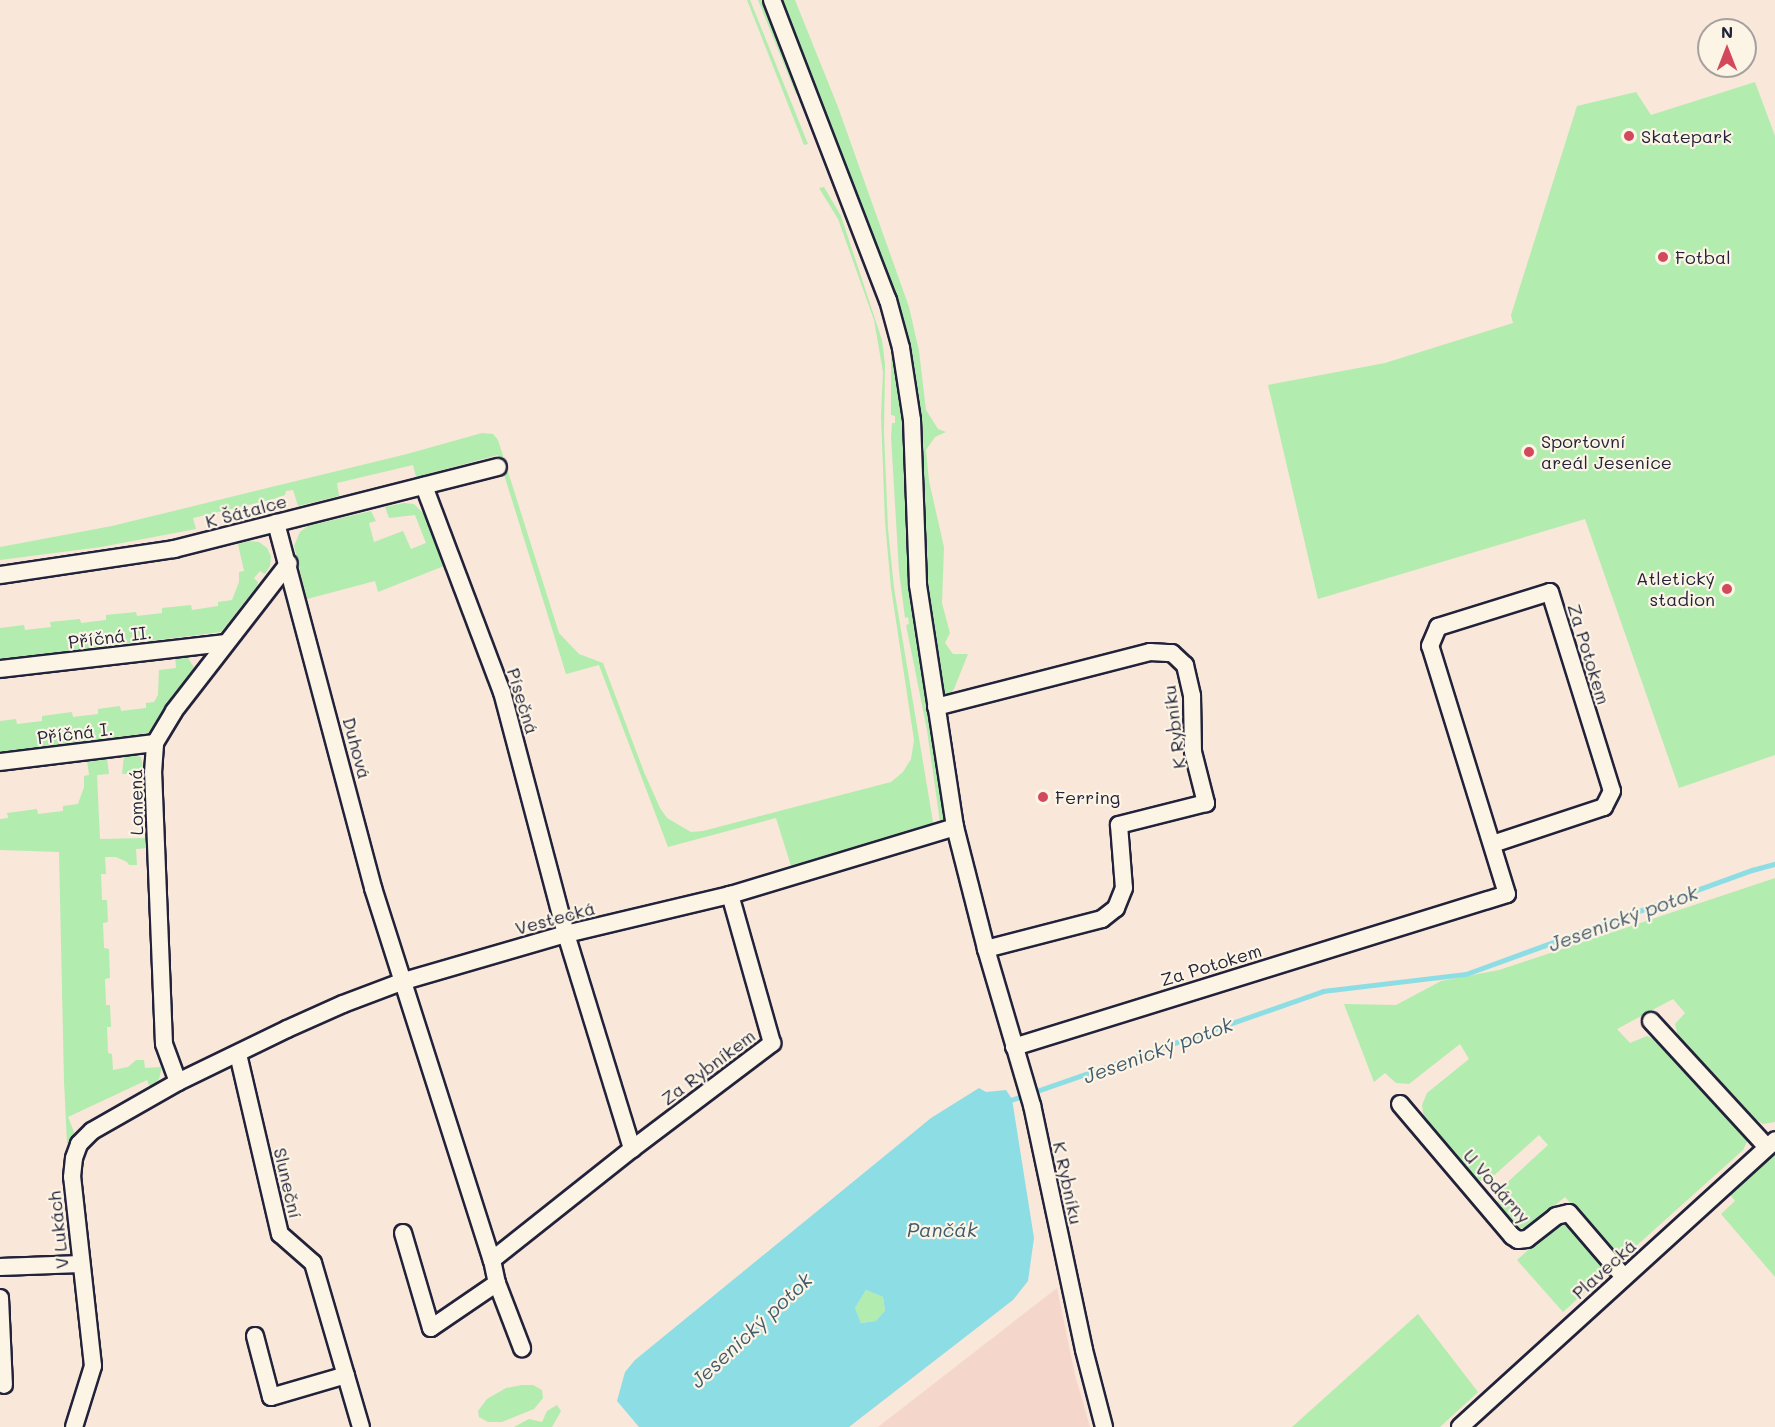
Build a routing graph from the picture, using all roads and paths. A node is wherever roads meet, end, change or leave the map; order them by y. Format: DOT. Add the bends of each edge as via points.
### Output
graph roads {
  1 [pos="772,0"];
  2 [pos="498,467"];
  3 [pos="424,486"];
  4 [pos="276,523"];
  5 [pos="289,563"];
  6 [pos="0,575"];
  7 [pos="225,643"];
  8 [pos="0,669"];
  9 [pos="936,707"];
  10 [pos="155,743"];
  11 [pos="0,762"];
  12 [pos="955,827"];
  13 [pos="1493,844"];
  14 [pos="730,896"];
  15 [pos="566,934"];
  16 [pos="986,949"];
  17 [pos="404,981"];
  18 [pos="1651,1021"];
  19 [pos="1014,1047"];
  20 [pos="238,1054"];
  21 [pos="178,1082"];
  22 [pos="1400,1104"];
  23 [pos="1771,1144"];
  24 [pos="632,1149"];
  25 [pos="402,1233"];
  26 [pos="492,1260"];
  27 [pos="81,1264"];
  28 [pos="0,1267"];
  29 [pos="1624,1276"];
  30 [pos="497,1283"];
  31 [pos="0,1298"];
  32 [pos="255,1336"];
  33 [pos="522,1348"];
  34 [pos="346,1375"];
  35 [pos="4,1385"];
  36 [pos="74,1427"];
  37 [pos="361,1427"];
  38 [pos="1104,1427"];
  39 [pos="1460,1427"];
  1 -- 9 [label="street, K Rybníku" via="884,289 901,348 912,420 918,585"];
  2 -- 3 [label="street, K Šátalce"];
  3 -- 4 [label="street, K Šátalce"];
  3 -- 15 [label="street, Písečná" via="502,692"];
  4 -- 5 [label="street, Duhová"];
  4 -- 6 [label="street, K Šátalce" via="163,551"];
  5 -- 7 [label="street, Lomená"];
  5 -- 17 [label="street, Duhová" via="373,888"];
  7 -- 8 [label="street, Příčná II."];
  7 -- 10 [label="street, Lomená"];
  9 -- 12 [label="street, K Rybníku"];
  9 -- 16 [label="street, K Rybníku" via="1150,652 1172,653 1185,665 1192,696 1193,752 1206,803 1119,825 1124,888 1116,908 1102,919"];
  10 -- 11 [label="street, Příčná I."];
  10 -- 21 [label="street, Lomená" via="164,1044"];
  12 -- 14 [label="street, Vestecká"];
  12 -- 16 [label="street, K Rybníku"];
  13 -- 13 [label="street, Za Potokem" via="1604,807 1611,791 1550,592 1438,627 1430,646"];
  13 -- 19 [label="street, Za Potokem" via="1507,894"];
  14 -- 15 [label="street, Vestecká"];
  14 -- 24 [label="street, Za Rybníkem" via="772,1043"];
  15 -- 17 [label="street, Vestecká"];
  15 -- 24 [label="street"];
  16 -- 19 [label="street, K Rybníku"];
  17 -- 20 [label="street, Vestecká" via="343,1004"];
  17 -- 26 [label="street"];
  18 -- 23 [label="street"];
  19 -- 38 [label="street, K Rybníku" via="1032,1105"];
  20 -- 21 [label="street, Vestecká"];
  20 -- 34 [label="street, Sluneční" via="280,1234 313,1263"];
  21 -- 27 [label="street, V Lukách" via="92,1131 79,1144 72,1177"];
  22 -- 29 [label="street, U Vodárny" via="1512,1236 1527,1239 1556,1216 1569,1213"];
  23 -- 29 [label="street, Plavecká"];
  24 -- 26 [label="street, Za Rybníkem"];
  25 -- 30 [label="street" via="431,1328"];
  26 -- 30 [label="street"];
  27 -- 28 [label="street"];
  27 -- 36 [label="street, V Lukách" via="93,1366"];
  29 -- 39 [label="street, Plavecká"];
  30 -- 33 [label="street"];
  31 -- 35 [label="street"];
  32 -- 34 [label="street" via="272,1397"];
  34 -- 37 [label="street, Sluneční"];
}
